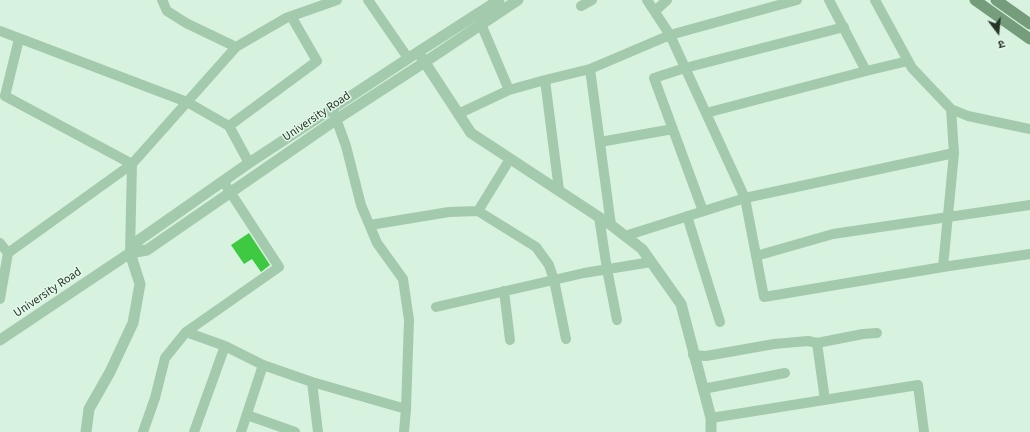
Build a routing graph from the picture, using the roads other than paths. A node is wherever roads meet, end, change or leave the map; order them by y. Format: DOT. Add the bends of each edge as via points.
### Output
graph roads {
  1 [pos="162,0"];
  2 [pos="338,0"];
  3 [pos="368,0"];
  4 [pos="499,0"];
  5 [pos="518,0"];
  6 [pos="592,0"];
  7 [pos="647,0"];
  8 [pos="667,0"];
  9 [pos="797,0"];
  10 [pos="829,0"];
  11 [pos="875,0"];
  12 [pos="974,0"];
  13 [pos="996,0"];
  14 [pos="581,6"];
  15 [pos="655,12"];
  16 [pos="291,16"];
  17 [pos="481,24"];
  18 [pos="1030,24"];
  19 [pos="844,27"];
  20 [pos="0,31"];
  21 [pos="670,35"];
  22 [pos="19,39"];
  23 [pos="1030,39"];
  24 [pos="236,47"];
  25 [pos="413,55"];
  26 [pos="908,61"];
  27 [pos="425,62"];
  28 [pos="685,68"];
  29 [pos="590,69"];
  30 [pos="866,71"];
  31 [pos="545,80"];
  32 [pos="509,90"];
  33 [pos="188,102"];
  34 [pos="951,109"];
  35 [pos="706,113"];
  36 [pos="334,114"];
  37 [pos="458,114"];
  38 [pos="229,126"];
  39 [pos="673,129"];
  40 [pos="1030,129"];
  41 [pos="600,142"];
  42 [pos="954,153"];
  43 [pos="510,159"];
  44 [pos="249,163"];
  45 [pos="132,164"];
  46 [pos="223,181"];
  47 [pos="559,190"];
  48 [pos="230,192"];
  49 [pos="745,198"];
  50 [pos="1030,205"];
  51 [pos="478,211"];
  52 [pos="703,211"];
  53 [pos="687,216"];
  54 [pos="948,216"];
  55 [pos="599,217"];
  56 [pos="370,225"];
  57 [pos="611,225"];
  58 [pos="625,236"];
  59 [pos="0,243"];
  60 [pos="8,253"];
  61 [pos="130,254"];
  62 [pos="1030,254"];
  63 [pos="756,256"];
  64 [pos="651,262"];
  65 [pos="943,267"];
  66 [pos="607,269"];
  67 [pos="554,280"];
  68 [pos="504,291"];
  69 [pos="0,299"];
  70 [pos="436,306"];
  71 [pos="617,320"];
  72 [pos="720,322"];
  73 [pos="186,332"];
  74 [pos="877,333"];
  75 [pos="566,339"];
  76 [pos="0,340"];
  77 [pos="510,340"];
  78 [pos="817,343"];
  79 [pos="224,346"];
  80 [pos="693,355"];
  81 [pos="263,365"];
  82 [pos="785,373"];
  83 [pos="312,382"];
  84 [pos="703,389"];
  85 [pos="825,400"];
  86 [pos="406,409"];
  87 [pos="247,415"];
  88 [pos="711,418"];
  89 [pos="86,432"];
  90 [pos="143,432"];
  91 [pos="194,432"];
  92 [pos="241,432"];
  93 [pos="295,432"];
  94 [pos="318,432"];
  95 [pos="404,432"];
  96 [pos="711,432"];
  97 [pos="924,432"];
  1 -- 24 [label="street" via="167,11"];
  2 -- 16 [label="street"];
  3 -- 25 [label="street"];
  4 -- 25 [label="street, University Road"];
  5 -- 17 [label="street, University Road"];
  6 -- 14 [label="street"];
  7 -- 15 [label="street"];
  8 -- 15 [label="street"];
  9 -- 21 [label="street"];
  10 -- 19 [label="street"];
  11 -- 26 [label="street"];
  12 -- 23 [label="main road"];
  13 -- 18 [label="main road"];
  15 -- 21 [label="street"];
  16 -- 24 [label="street"];
  16 -- 38 [label="street" via="317,61"];
  17 -- 27 [label="street, University Road"];
  17 -- 32 [label="street"];
  19 -- 28 [label="street"];
  19 -- 30 [label="street"];
  20 -- 22 [label="street"];
  21 -- 28 [label="street"];
  21 -- 29 [label="street"];
  22 -- 33 [label="street"];
  22 -- 45 [label="street" via="5,96"];
  24 -- 33 [label="street"];
  25 -- 27 [label="street"];
  25 -- 36 [label="street, University Road"];
  26 -- 30 [label="street"];
  26 -- 34 [label="street"];
  27 -- 36 [label="street, University Road"];
  27 -- 37 [label="street"];
  28 -- 35 [label="street"];
  28 -- 39 [label="street" via="654,78"];
  29 -- 31 [label="street"];
  29 -- 41 [label="street"];
  30 -- 35 [label="street"];
  31 -- 32 [label="street"];
  31 -- 47 [label="street"];
  32 -- 37 [label="street"];
  33 -- 38 [label="street"];
  33 -- 45 [label="street"];
  34 -- 40 [label="street" via="968,116"];
  34 -- 42 [label="street"];
  35 -- 49 [label="street"];
  36 -- 44 [label="street, University Road"];
  36 -- 48 [label="street, University Road"];
  36 -- 56 [label="street" via="346,146 361,205"];
  37 -- 43 [label="street" via="471,133"];
  38 -- 44 [label="street"];
  39 -- 41 [label="street"];
  39 -- 52 [label="street"];
  41 -- 57 [label="street"];
  42 -- 49 [label="street"];
  42 -- 54 [label="street"];
  43 -- 47 [label="street"];
  43 -- 51 [label="street"];
  44 -- 46 [label="street, University Road"];
  45 -- 60 [label="street"];
  45 -- 61 [label="street"];
  46 -- 48 [label="street"];
  46 -- 61 [label="street, University Road" via="139,240"];
  47 -- 55 [label="street"];
  48 -- 61 [label="street, University Road" via="147,250"];
  48 -- 73 [label="street" via="279,267"];
  49 -- 52 [label="street"];
  49 -- 63 [label="street"];
  50 -- 54 [label="street"];
  51 -- 56 [label="street" via="449,212"];
  51 -- 67 [label="street" via="536,247 549,264"];
  52 -- 53 [label="street"];
  53 -- 58 [label="street"];
  53 -- 72 [label="street"];
  54 -- 63 [label="street" via="833,234"];
  54 -- 65 [label="street"];
  55 -- 57 [label="street"];
  55 -- 66 [label="street"];
  56 -- 86 [label="street" via="377,243 403,279 407,299 410,320"];
  57 -- 58 [label="street"];
  58 -- 64 [label="street" via="642,249"];
  59 -- 60 [label="street"];
  60 -- 69 [label="street"];
  61 -- 76 [label="street, University Road"];
  61 -- 89 [label="street" via="140,284 133,323 89,409"];
  62 -- 65 [label="street"];
  63 -- 65 [label="street" via="764,297"];
  64 -- 66 [label="street"];
  64 -- 80 [label="street" via="680,304"];
  66 -- 67 [label="street"];
  66 -- 71 [label="street"];
  67 -- 68 [label="street"];
  67 -- 75 [label="street"];
  68 -- 70 [label="street"];
  68 -- 77 [label="street"];
  73 -- 79 [label="street"];
  73 -- 90 [label="street" via="165,358"];
  74 -- 78 [label="street"];
  78 -- 80 [label="street" via="808,341 774,344 706,356"];
  78 -- 85 [label="street"];
  79 -- 81 [label="street"];
  79 -- 91 [label="street"];
  80 -- 84 [label="street"];
  81 -- 83 [label="street"];
  81 -- 87 [label="street"];
  82 -- 84 [label="street"];
  83 -- 86 [label="street"];
  83 -- 94 [label="street"];
  84 -- 88 [label="street"];
  85 -- 88 [label="street"];
  85 -- 97 [label="street" via="918,385"];
  86 -- 95 [label="street"];
  87 -- 92 [label="street"];
  87 -- 93 [label="street"];
  88 -- 96 [label="street"];
}
